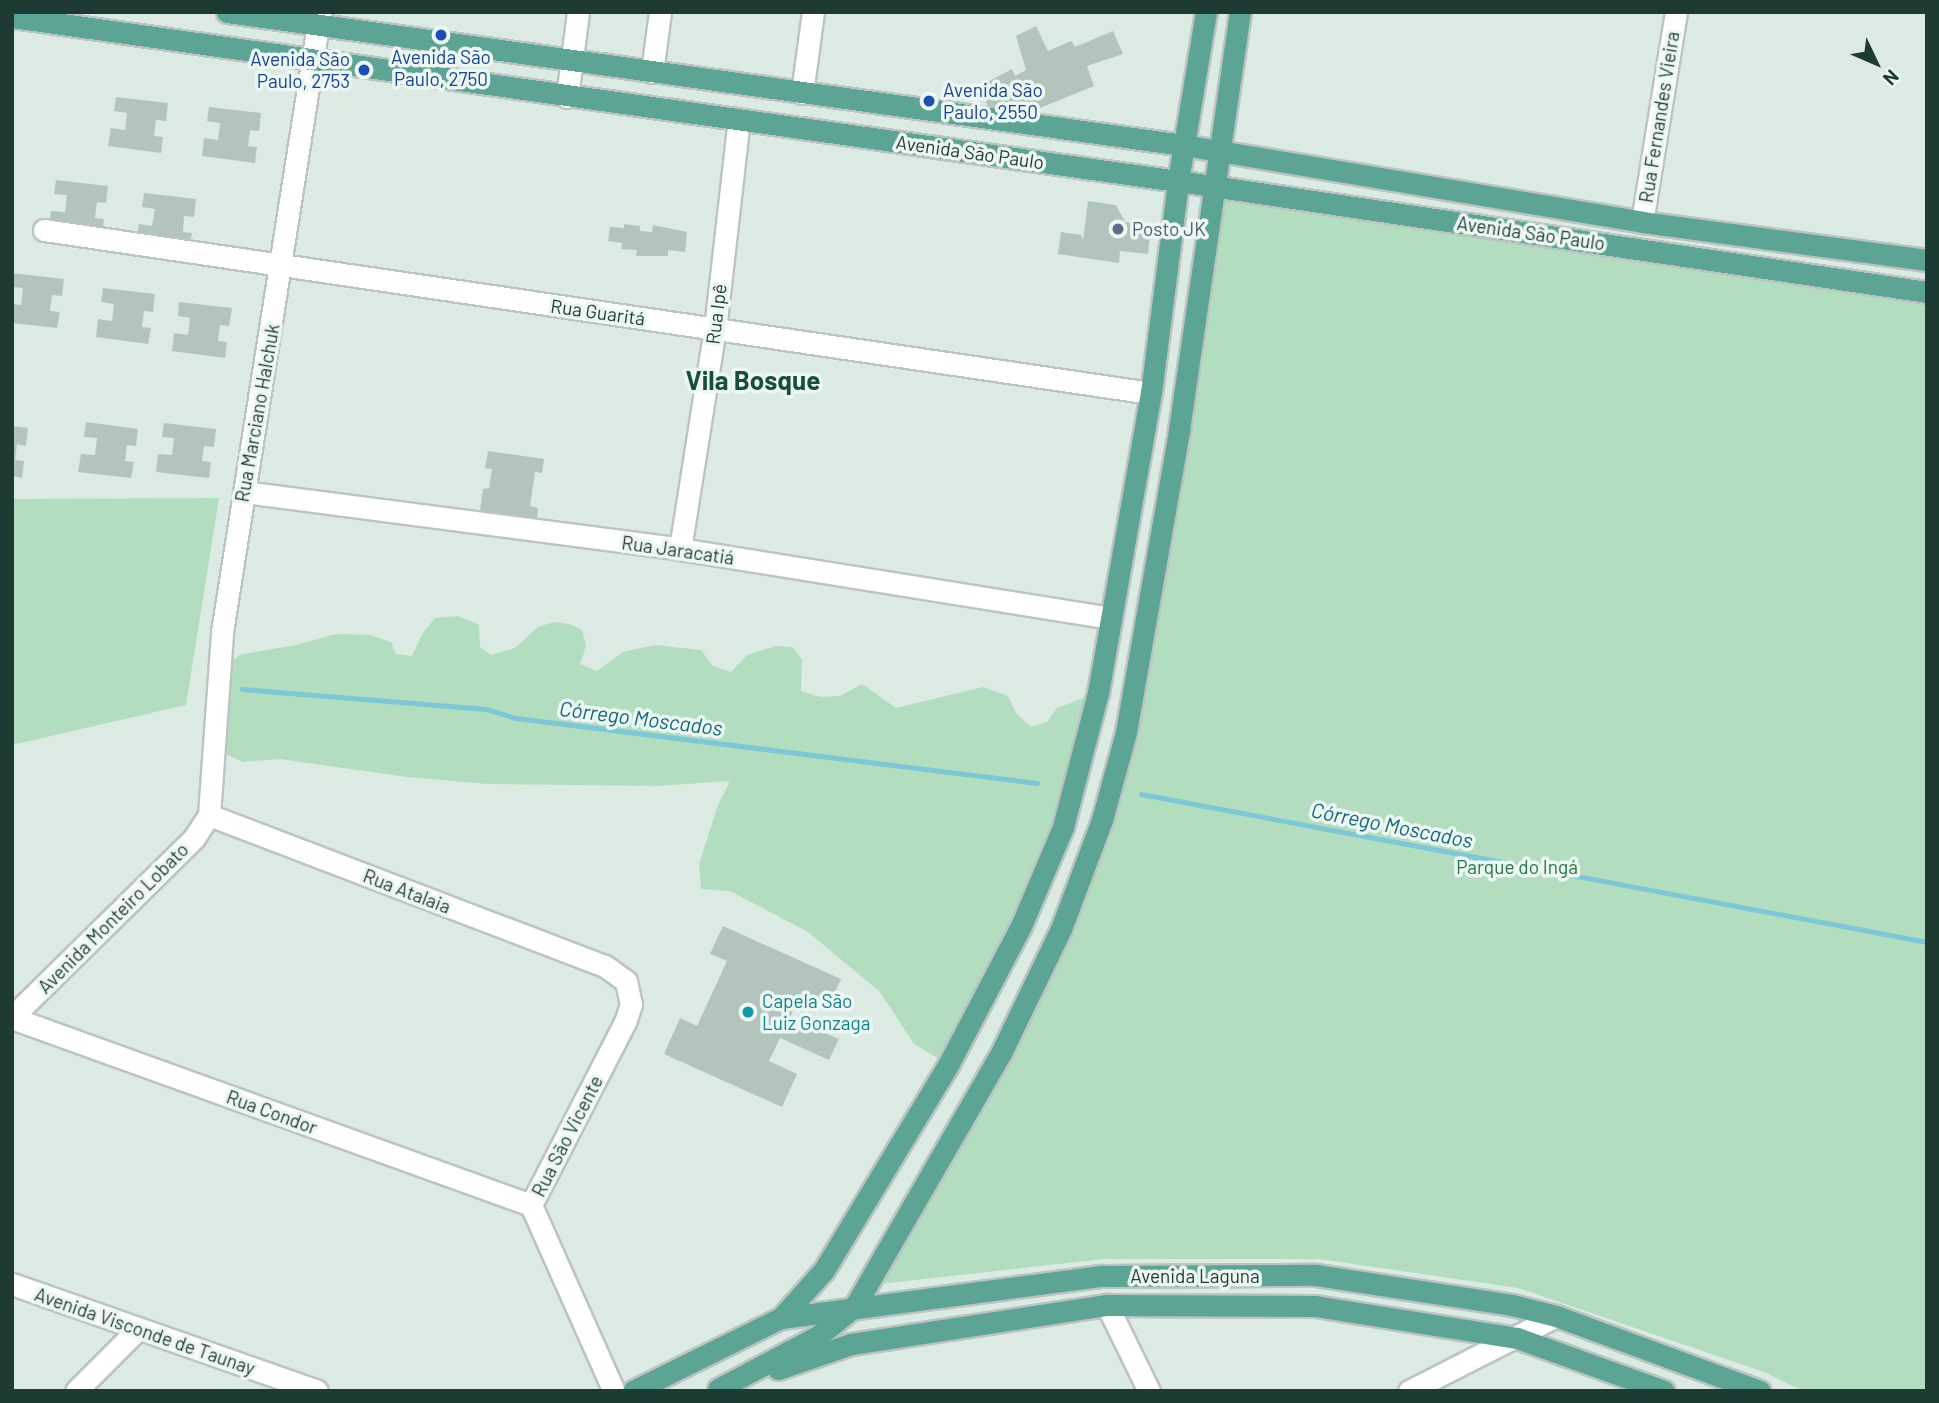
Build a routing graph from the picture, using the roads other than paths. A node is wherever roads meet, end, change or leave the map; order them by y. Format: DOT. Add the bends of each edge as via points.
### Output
graph roads {
  1 [pos="227,12"];
  2 [pos="578,12"];
  3 [pos="660,12"];
  4 [pos="813,12"];
  5 [pos="1206,12"];
  6 [pos="1240,12"];
  7 [pos="1676,12"];
  8 [pos="12,17"];
  9 [pos="319,18"];
  10 [pos="98,21"];
  11 [pos="313,60"];
  12 [pos="572,62"];
  13 [pos="652,72"];
  14 [pos="802,93"];
  15 [pos="567,97"];
  16 [pos="739,119"];
  17 [pos="1183,145"];
  18 [pos="1220,151"];
  19 [pos="1178,181"];
  20 [pos="1214,186"];
  21 [pos="1642,222"];
  22 [pos="44,230"];
  23 [pos="1853,249"];
  24 [pos="1927,261"];
  25 [pos="281,267"];
  26 [pos="1782,270"];
  27 [pos="1860,281"];
  28 [pos="1927,292"];
  29 [pos="715,329"];
  30 [pos="1151,393"];
  31 [pos="244,492"];
  32 [pos="680,549"];
  33 [pos="1110,618"];
  34 [pos="209,815"];
  35 [pos="605,966"];
  36 [pos="12,1018"];
  37 [pos="531,1205"];
  38 [pos="12,1284"];
  39 [pos="1107,1305"];
  40 [pos="855,1306"];
  41 [pos="1556,1316"];
  42 [pos="781,1318"];
  43 [pos="136,1330"];
  44 [pos="1517,1338"];
  45 [pos="704,1356"];
  46 [pos="717,1390"];
  47 [pos="76,1391"];
  48 [pos="317,1391"];
  49 [pos="614,1391"];
  50 [pos="633,1391"];
  51 [pos="1149,1391"];
  52 [pos="1409,1391"];
  53 [pos="1664,1391"];
  54 [pos="1760,1391"];
  1 -- 9 [label="main road, Avenida São Paulo"];
  2 -- 12 [label="street"];
  3 -- 13 [label="street"];
  4 -- 14 [label="street"];
  5 -- 17 [label="main road"];
  6 -- 18 [label="main road"];
  7 -- 21 [label="street, Rua Fernandes Vieira"];
  8 -- 10 [label="main road, Avenida São Paulo"];
  9 -- 11 [label="street, Rua Marciano Halchuk"];
  9 -- 12 [label="main road, Avenida São Paulo"];
  10 -- 11 [label="main road, Avenida São Paulo"];
  11 -- 15 [label="main road, Avenida São Paulo"];
  11 -- 25 [label="street, Rua Marciano Halchuk"];
  12 -- 13 [label="main road, Avenida São Paulo"];
  12 -- 15 [label="street"];
  13 -- 14 [label="main road, Avenida São Paulo"];
  14 -- 17 [label="main road, Avenida São Paulo"];
  15 -- 16 [label="main road, Avenida São Paulo"];
  16 -- 19 [label="main road, Avenida São Paulo"];
  16 -- 29 [label="street, Rua Ipê"];
  17 -- 18 [label="main road, Avenida São Paulo"];
  17 -- 19 [label="main road"];
  18 -- 20 [label="main road"];
  18 -- 21 [label="main road, Avenida São Paulo"];
  19 -- 20 [label="main road, Avenida São Paulo"];
  19 -- 30 [label="main road"];
  20 -- 26 [label="main road, Avenida São Paulo"];
  20 -- 40 [label="main road" via="1151,599 1126,732 1102,820 1061,929 1002,1051"];
  21 -- 23 [label="main road, Avenida São Paulo"];
  22 -- 25 [label="street, Rua Guaritá"];
  23 -- 24 [label="main road, Avenida São Paulo"];
  23 -- 26 [label="main road" via="1827,267"];
  24 -- 27 [label="main road" via="1915,267 1873,262"];
  25 -- 29 [label="street, Rua Guaritá"];
  25 -- 31 [label="street, Rua Marciano Halchuk"];
  26 -- 27 [label="main road, Avenida São Paulo"];
  27 -- 28 [label="main road, Avenida São Paulo"];
  29 -- 30 [label="street, Rua Guaritá"];
  29 -- 32 [label="street, Rua Ipê"];
  30 -- 33 [label="main road"];
  31 -- 32 [label="street, Rua Jaracatiá"];
  31 -- 34 [label="street, Rua Marciano Halchuk" via="219,663"];
  32 -- 33 [label="street, Rua Jaracatiá"];
  33 -- 42 [label="main road" via="1088,741 1063,827 1021,926 948,1065 824,1270"];
  34 -- 35 [label="street, Rua Atalaia"];
  34 -- 36 [label="street, Avenida Monteiro Lobato" via="194,838"];
  35 -- 37 [label="street, Rua São Vicente" via="626,981 631,1004"];
  36 -- 37 [label="street, Rua Condor"];
  37 -- 49 [label="street, Rua São Vicente"];
  38 -- 43 [label="street, Avenida Visconde de Taunay"];
  39 -- 44 [label="main road, Avenida Laguna" via="1315,1306"];
  39 -- 46 [label="main road, Avenida Laguna" via="851,1344"];
  39 -- 51 [label="street"];
  40 -- 41 [label="main road, Avenida Laguna" via="1101,1276 1317,1275"];
  40 -- 42 [label="main road, Avenida Laguna"];
  40 -- 46 [label="main road" via="818,1336"];
  41 -- 44 [label="street"];
  41 -- 54 [label="main road, Avenida Laguna"];
  42 -- 45 [label="main road, Avenida Laguna"];
  43 -- 47 [label="street"];
  43 -- 48 [label="street, Avenida Visconde de Taunay"];
  44 -- 52 [label="street"];
  44 -- 53 [label="main road, Avenida Laguna"];
  45 -- 46 [label="main road"];
  45 -- 50 [label="main road, Avenida Laguna"];
}
